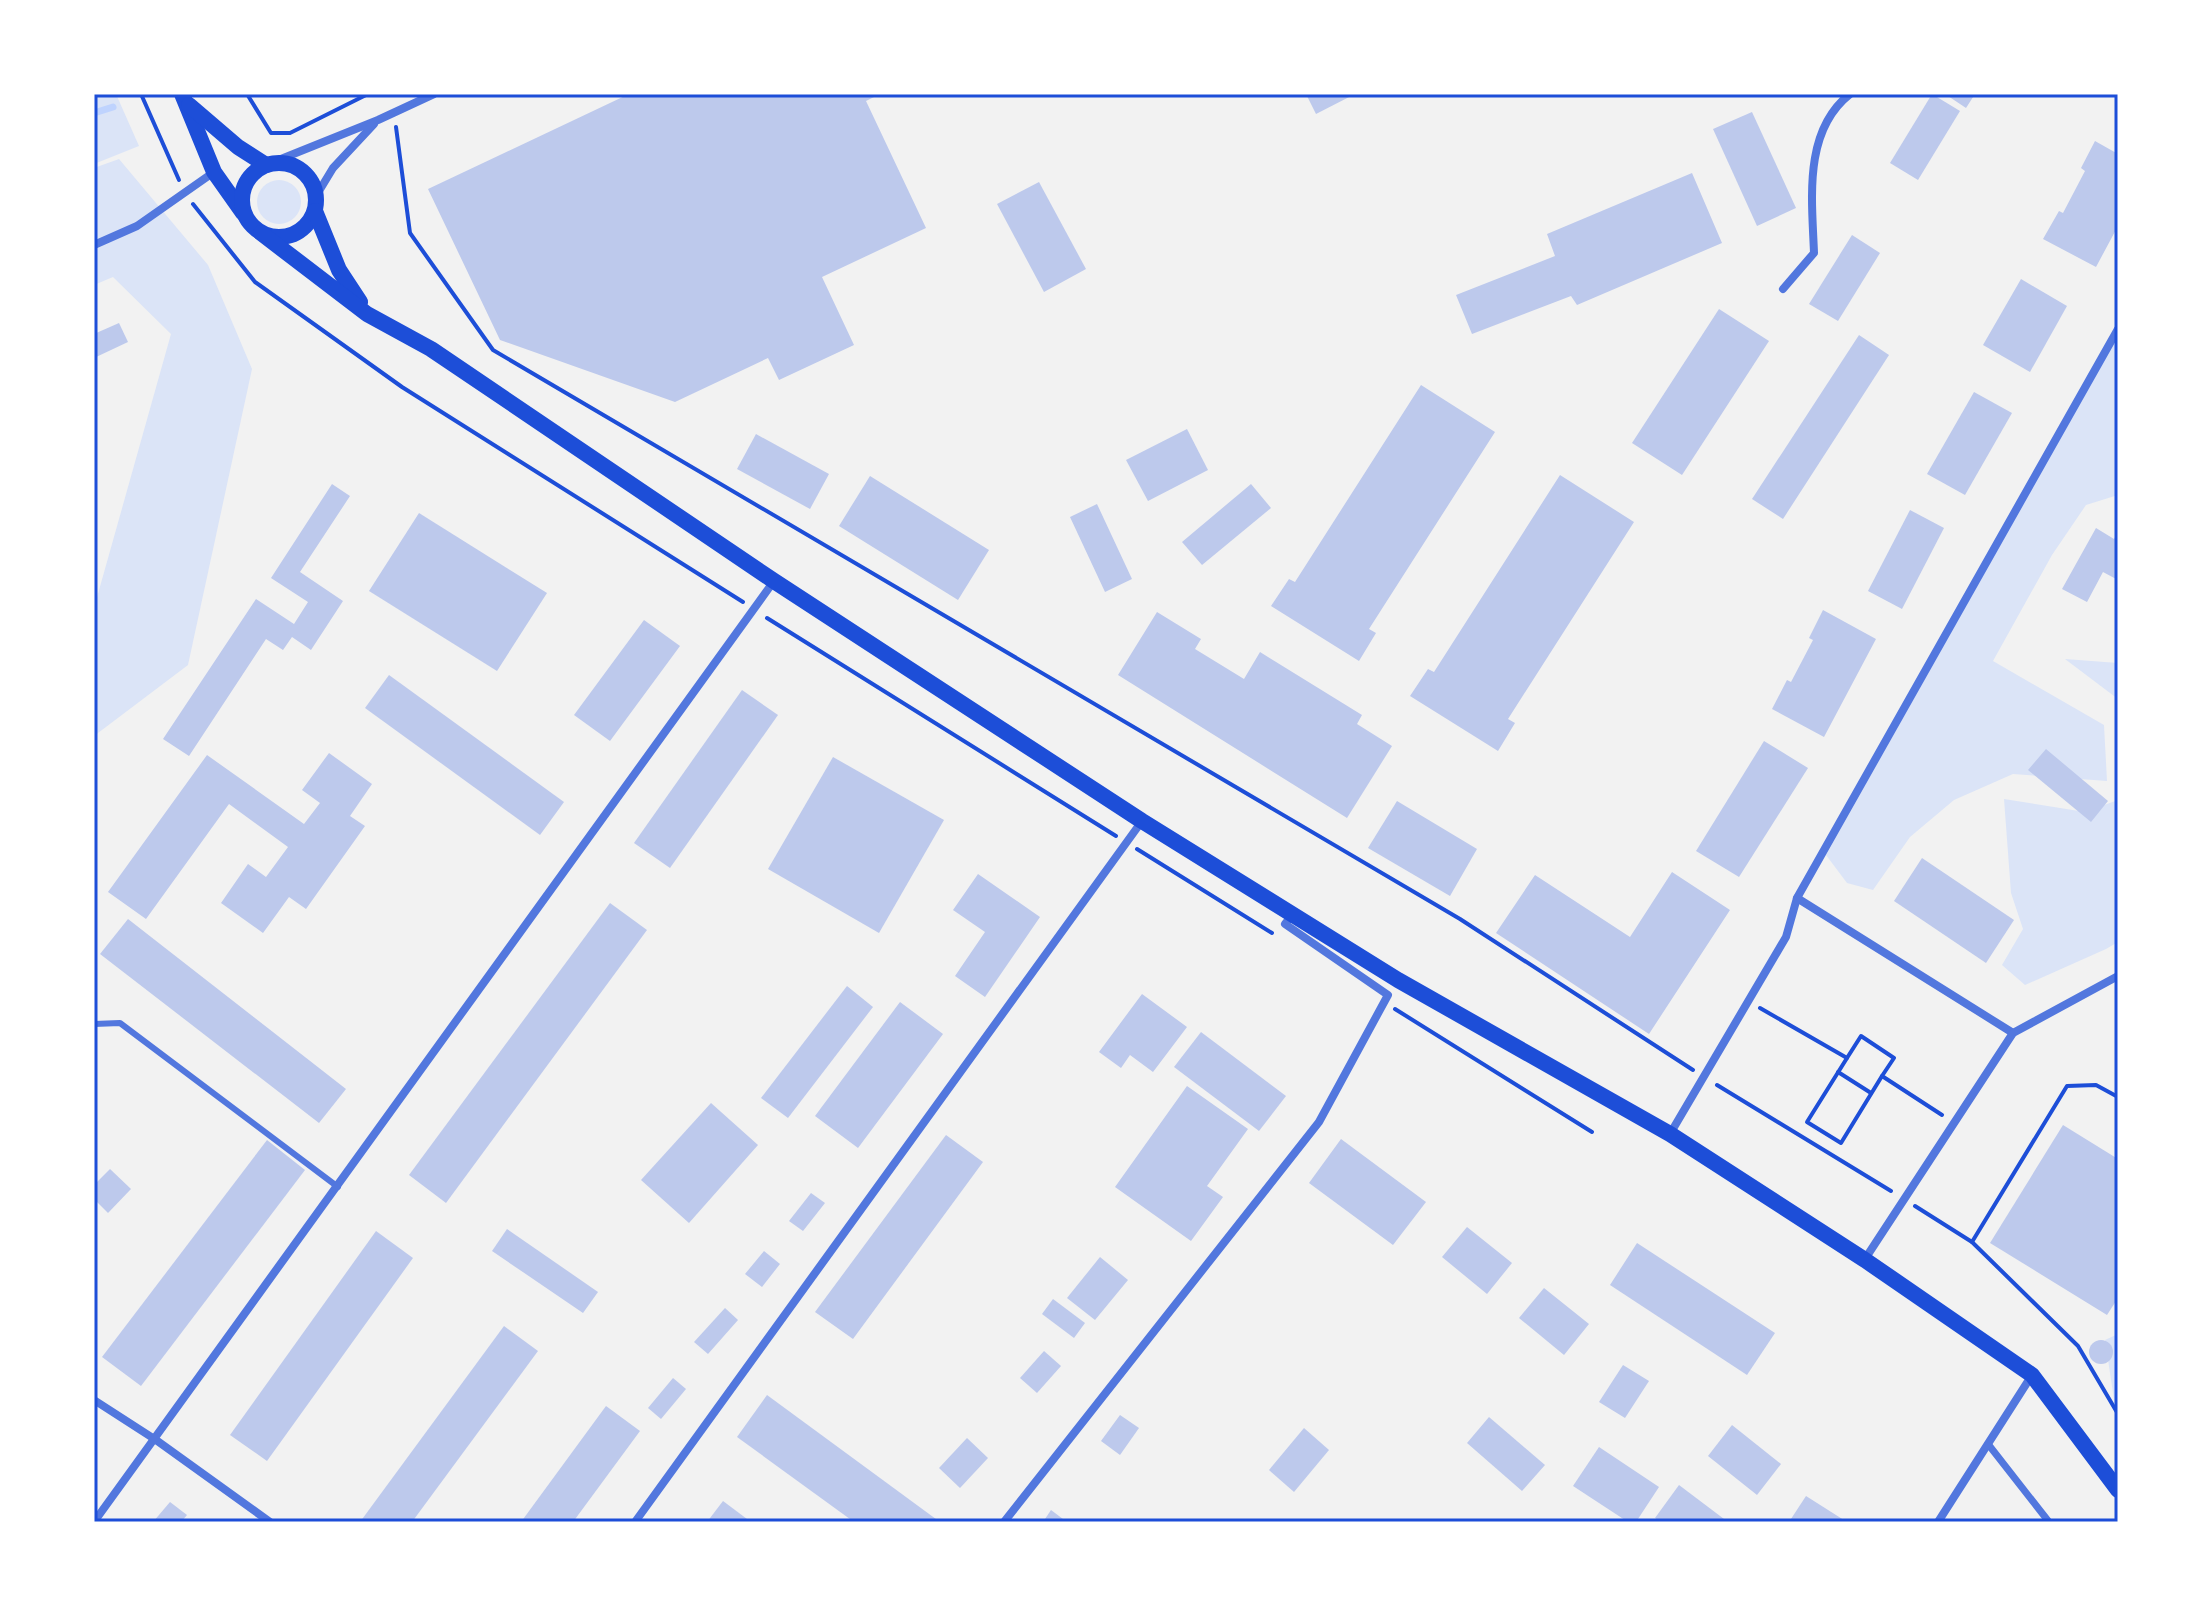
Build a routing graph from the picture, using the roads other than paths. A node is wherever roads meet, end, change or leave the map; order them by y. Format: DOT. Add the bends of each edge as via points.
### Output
graph roads {
  1 [pos="434,94"];
  2 [pos="1850,94"];
  3 [pos="183,98"];
  4 [pos="378,120"];
  5 [pos="266,165"];
  6 [pos="214,172"];
  7 [pos="315,203"];
  8 [pos="245,216"];
  9 [pos="261,233"];
  10 [pos="94,245"];
  11 [pos="1783,289"];
  12 [pos="367,314"];
  13 [pos="2118,329"];
  14 [pos="774,581"];
  15 [pos="1142,821"];
  16 [pos="1797,898"];
  17 [pos="1292,915"];
  18 [pos="2118,976"];
  19 [pos="94,1024"];
  20 [pos="2013,1033"];
  21 [pos="1670,1134"];
  22 [pos="338,1187"];
  23 [pos="1865,1260"];
  24 [pos="2032,1375"];
  25 [pos="94,1400"];
  26 [pos="156,1440"];
  27 [pos="1988,1444"];
  28 [pos="2118,1490"];
  29 [pos="94,1522"];
  30 [pos="270,1522"];
  31 [pos="635,1522"];
  32 [pos="1004,1522"];
  33 [pos="1938,1522"];
  34 [pos="2049,1522"];
  1 -- 4 [label="street"];
  2 -- 11 [label="street" via="1835,106 1813,154 1814,253"];
  3 -- 5 [label="main road"];
  3 -- 6 [label="main road"];
  4 -- 5 [label="street"];
  4 -- 7 [label="street" via="333,168"];
  5 -- 7 [label="main road" via="283,163 299,169 310,180"];
  5 -- 8 [label="main road" via="242,192"];
  6 -- 8 [label="main road"];
  6 -- 10 [label="street" via="137,226"];
  7 -- 9 [label="main road" via="310,221 293,235"];
  7 -- 12 [label="main road" via="339,270"];
  8 -- 9 [label="main road"];
  9 -- 12 [label="main road"];
  12 -- 14 [label="main road" via="431,349"];
  13 -- 16 [label="street"];
  14 -- 15 [label="main road"];
  14 -- 22 [label="street"];
  15 -- 17 [label="main road"];
  15 -- 31 [label="street"];
  16 -- 20 [label="street"];
  16 -- 21 [label="street" via="1786,937"];
  17 -- 21 [label="main road"];
  17 -- 32 [label="street" via="1285,924 1388,995 1319,1122"];
  18 -- 20 [label="street"];
  19 -- 22 [label="lane" via="120,1023"];
  20 -- 23 [label="street"];
  21 -- 23 [label="main road"];
  22 -- 26 [label="street"];
  23 -- 24 [label="main road"];
  24 -- 27 [label="street"];
  24 -- 28 [label="main road"];
  25 -- 26 [label="street"];
  26 -- 29 [label="street"];
  26 -- 30 [label="street"];
  27 -- 33 [label="street"];
  27 -- 34 [label="street"];
}
